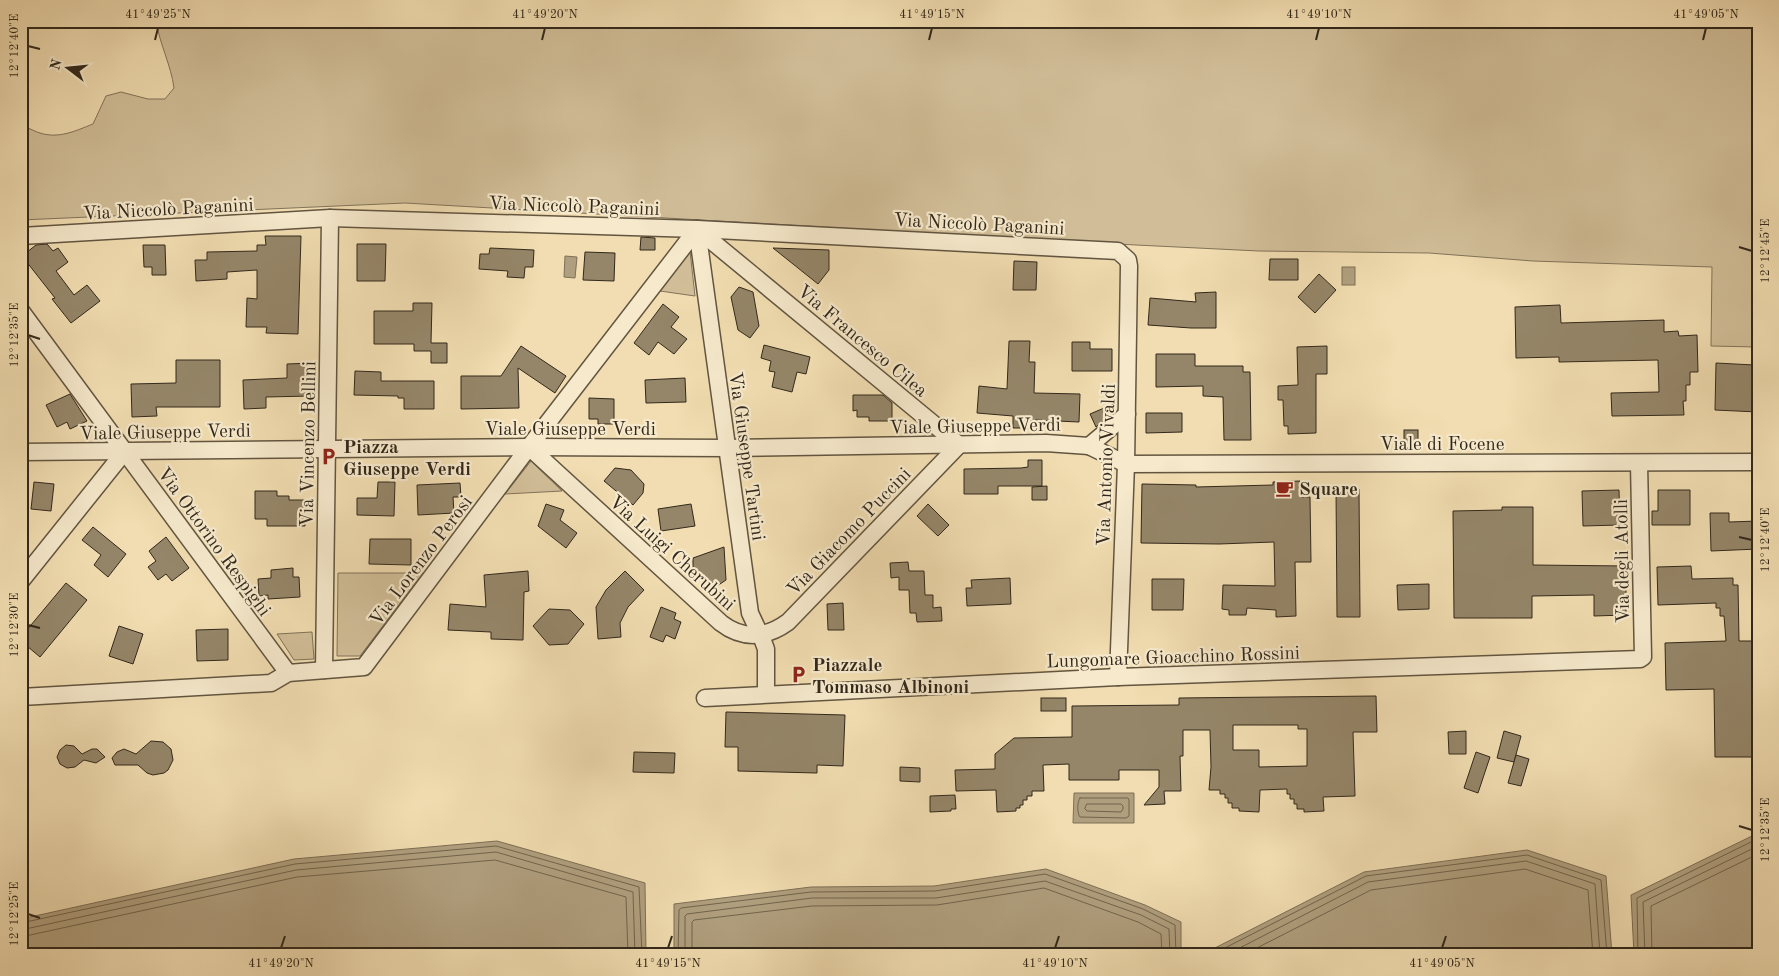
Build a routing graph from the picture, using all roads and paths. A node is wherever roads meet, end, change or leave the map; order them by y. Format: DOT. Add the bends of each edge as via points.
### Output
graph roads {
  1 [pos="330,218"];
  2 [pos="697,229"];
  3 [pos="21,236"];
  4 [pos="1124,255"];
  5 [pos="21,311"];
  6 [pos="1127,414"];
  7 [pos="959,445"];
  8 [pos="1089,446"];
  9 [pos="528,448"];
  10 [pos="727,448"];
  11 [pos="327,449"];
  12 [pos="124,451"];
  13 [pos="21,452"];
  14 [pos="1758,462"];
  15 [pos="1639,463"];
  16 [pos="1126,464"];
  17 [pos="21,581"];
  18 [pos="760,634"];
  19 [pos="1642,658"];
  20 [pos="324,670"];
  21 [pos="288,673"];
  22 [pos="1118,677"];
  23 [pos="766,694"];
  24 [pos="21,697"];
  25 [pos="705,698"];
  1 -- 2 [label="street, Via Niccolò Paganini"];
  1 -- 3 [label="street, Via Niccolò Paganini"];
  1 -- 11 [label="street, Via Vincenzo Bellini"];
  2 -- 4 [label="street, Via Niccolò Paganini" via="1110,249"];
  2 -- 7 [label="street, Via Francesco Cilea"];
  2 -- 9 [label="street, Via Lorenzo Perosi"];
  2 -- 10 [label="street, Via Giuseppe Tartini"];
  4 -- 6 [label="street, Via Antonio Vivaldi" via="1129,266"];
  5 -- 12 [label="street, Via Ottorino Respighi"];
  6 -- 8 [label="street"];
  6 -- 16 [label="street, Via Antonio Vivaldi"];
  7 -- 8 [label="street, Viale Giuseppe Verdi" via="1046,442"];
  7 -- 10 [label="street, Viale Giuseppe Verdi"];
  7 -- 18 [label="street, Via Giacomo Puccini" via="788,622"];
  8 -- 16 [label="street"];
  9 -- 10 [label="street, Viale Giuseppe Verdi"];
  9 -- 11 [label="street, Viale Giuseppe Verdi"];
  9 -- 18 [label="street, Via Luigi Cherubini" via="728,628 743,635"];
  9 -- 20 [label="street, Via Lorenzo Perosi" via="364,667"];
  10 -- 18 [label="street, Via Giuseppe Tartini" via="750,613"];
  11 -- 12 [label="street, Viale Giuseppe Verdi"];
  11 -- 20 [label="street, Via Vincenzo Bellini"];
  12 -- 13 [label="street, Viale Giuseppe Verdi"];
  12 -- 17 [label="street"];
  12 -- 21 [label="street, Via Ottorino Respighi"];
  14 -- 15 [label="street, Viale di Focene"];
  15 -- 16 [label="street, Viale di Focene"];
  15 -- 19 [label="street, Via degli Atolli"];
  16 -- 22 [label="street, Via Antonio Vivaldi"];
  18 -- 23 [label="street" via="766,649"];
  19 -- 22 [label="street, Lungomare Gioacchino Rossini"];
  20 -- 21 [label="street"];
  21 -- 24 [label="street" via="271,683"];
  22 -- 23 [label="street, Lungomare Gioacchino Rossini"];
  23 -- 25 [label="street, Lungomare Gioacchino Rossini"];
}
